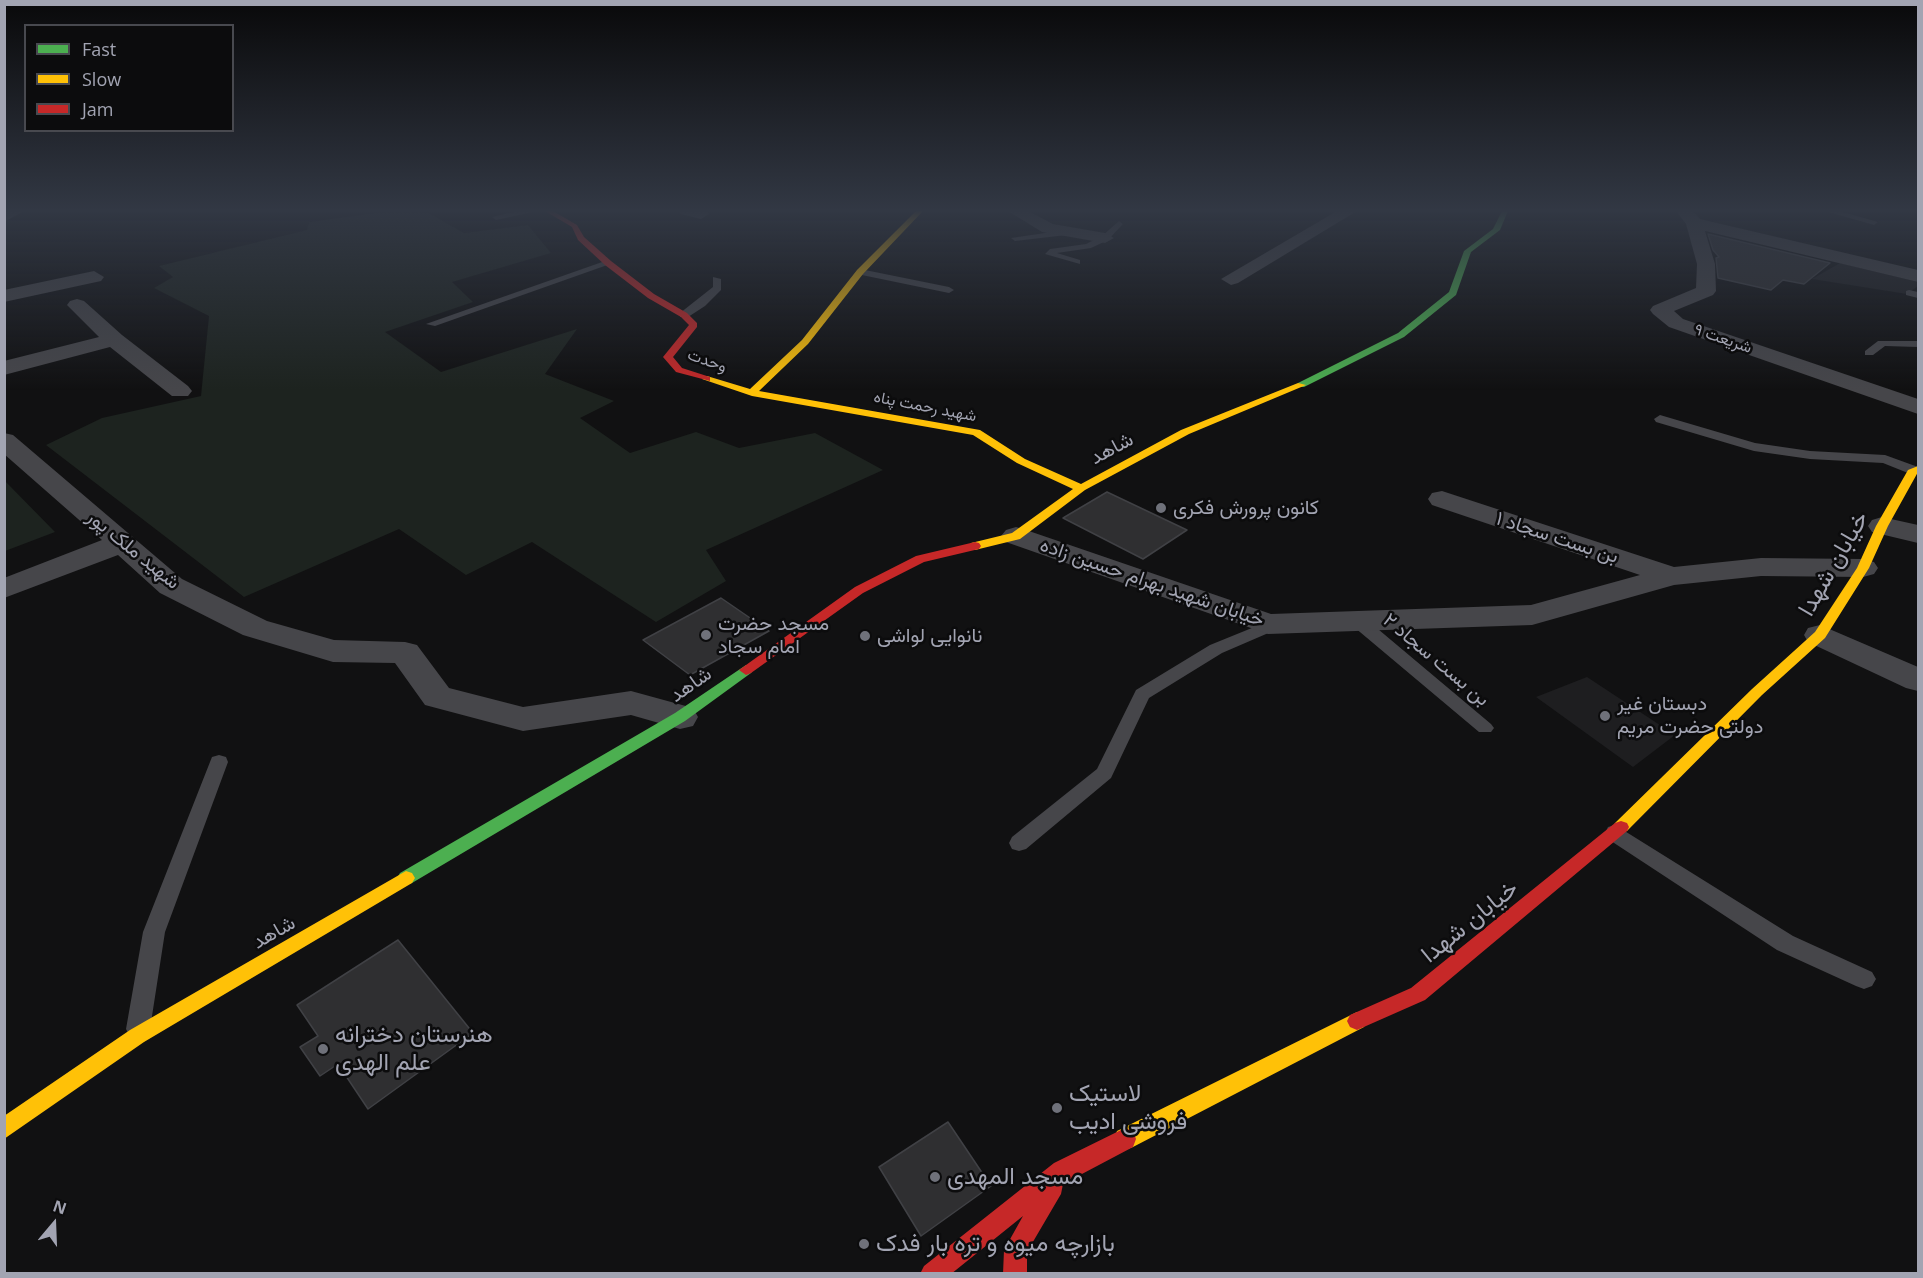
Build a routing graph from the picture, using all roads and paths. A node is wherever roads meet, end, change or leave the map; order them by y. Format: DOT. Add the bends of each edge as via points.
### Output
graph roads {
  1 [pos="586,271"];
  2 [pos="618,271"];
  3 [pos="1246,271"];
  4 [pos="1461,271"];
  5 [pos="1706,271"];
  6 [pos="1897,271"];
  7 [pos="861,272"];
  8 [pos="1918,276"];
  9 [pos="94,277"];
  10 [pos="716,279"];
  11 [pos="1231,279"];
  12 [pos="949,290"];
  13 [pos="4,296"];
  14 [pos="76,305"];
  15 [pos="684,315"];
  16 [pos="431,324"];
  17 [pos="114,340"];
  18 [pos="1918,344"];
  19 [pos="1869,353"];
  20 [pos="4,368"];
  21 [pos="180,391"];
  22 [pos="752,393"];
  23 [pos="1918,406"];
  24 [pos="1660,419"];
  25 [pos="4,440"];
  26 [pos="1916,469"];
  27 [pos="1081,488"];
  28 [pos="1442,500"];
  29 [pos="1882,526"];
  30 [pos="1918,534"];
  31 [pos="1016,536"];
  32 [pos="121,543"];
  33 [pos="1863,568"];
  34 [pos="1672,576"];
  35 [pos="4,589"];
  36 [pos="1360,623"];
  37 [pos="1274,624"];
  38 [pos="1820,635"];
  39 [pos="1918,680"];
  40 [pos="680,717"];
  41 [pos="1485,728"];
  42 [pos="219,762"];
  43 [pos="1615,833"];
  44 [pos="1019,843"];
  45 [pos="1864,979"];
  46 [pos="137,1036"];
  47 [pos="4,1129"];
  48 [pos="1062,1171"];
  49 [pos="932,1274"];
  50 [pos="1015,1274"];
  1 -- 16 [label="lane"];
  2 -- 15 [label="street"];
  3 -- 11 [label="street"];
  4 -- 27 [label="street, شاهد" via="1453,293 1401,335 1316,379 1185,432"];
  5 -- 23 [label="street, شریعت ۹" via="1706,291 1660,310 1676,323"];
  6 -- 8 [label="street"];
  7 -- 12 [label="lane"];
  7 -- 22 [label="street" via="805,342"];
  9 -- 13 [label="street"];
  10 -- 15 [label="lane" via="718,288"];
  14 -- 17 [label="street"];
  15 -- 22 [label="street, وحدت" via="694,325 668,357 679,370"];
  17 -- 20 [label="street"];
  17 -- 21 [label="street"];
  18 -- 19 [label="lane" via="1882,343"];
  22 -- 27 [label="street, شهید رحمت پناه" via="976,432 1021,461"];
  24 -- 26 [label="lane" via="1754,447 1885,459"];
  25 -- 32 [label="street, شهید ملک پور"];
  26 -- 29 [label="street, خیابان شهدا"];
  27 -- 31 [label="street, شاهد"];
  28 -- 34 [label="street, بن بست سجاد ۱"];
  29 -- 30 [label="street"];
  29 -- 33 [label="street, خیابان شهدا"];
  31 -- 37 [label="street, خیابان شهید بهرام حسین زاده"];
  31 -- 40 [label="street, شاهد" via="920,559 859,590"];
  32 -- 35 [label="street"];
  32 -- 40 [label="street, شهید ملک پور" via="171,586 255,628 333,651 405,653 437,697 523,719 631,703"];
  33 -- 34 [label="street" via="1761,567"];
  33 -- 38 [label="street, خیابان شهدا"];
  34 -- 36 [label="street, خیابان شهید بهرام حسین زاده" via="1532,615"];
  36 -- 37 [label="street, خیابان شهید بهرام حسین زاده"];
  36 -- 41 [label="lane, بن بست سجاد ۲"];
  37 -- 44 [label="lane" via="1216,649 1142,694 1104,773"];
  38 -- 39 [label="street"];
  38 -- 43 [label="street, خیابان شهدا"];
  40 -- 46 [label="street, شاهد"];
  42 -- 46 [label="lane" via="154,933"];
  43 -- 45 [label="lane" via="1785,943"];
  43 -- 48 [label="street, خیابان شهدا" via="1418,994 1336,1031"];
  46 -- 47 [label="street, شاهد"];
  48 -- 49 [label="street, خیابان شهدا"];
  48 -- 50 [label="street" via="1016,1250"];
}
